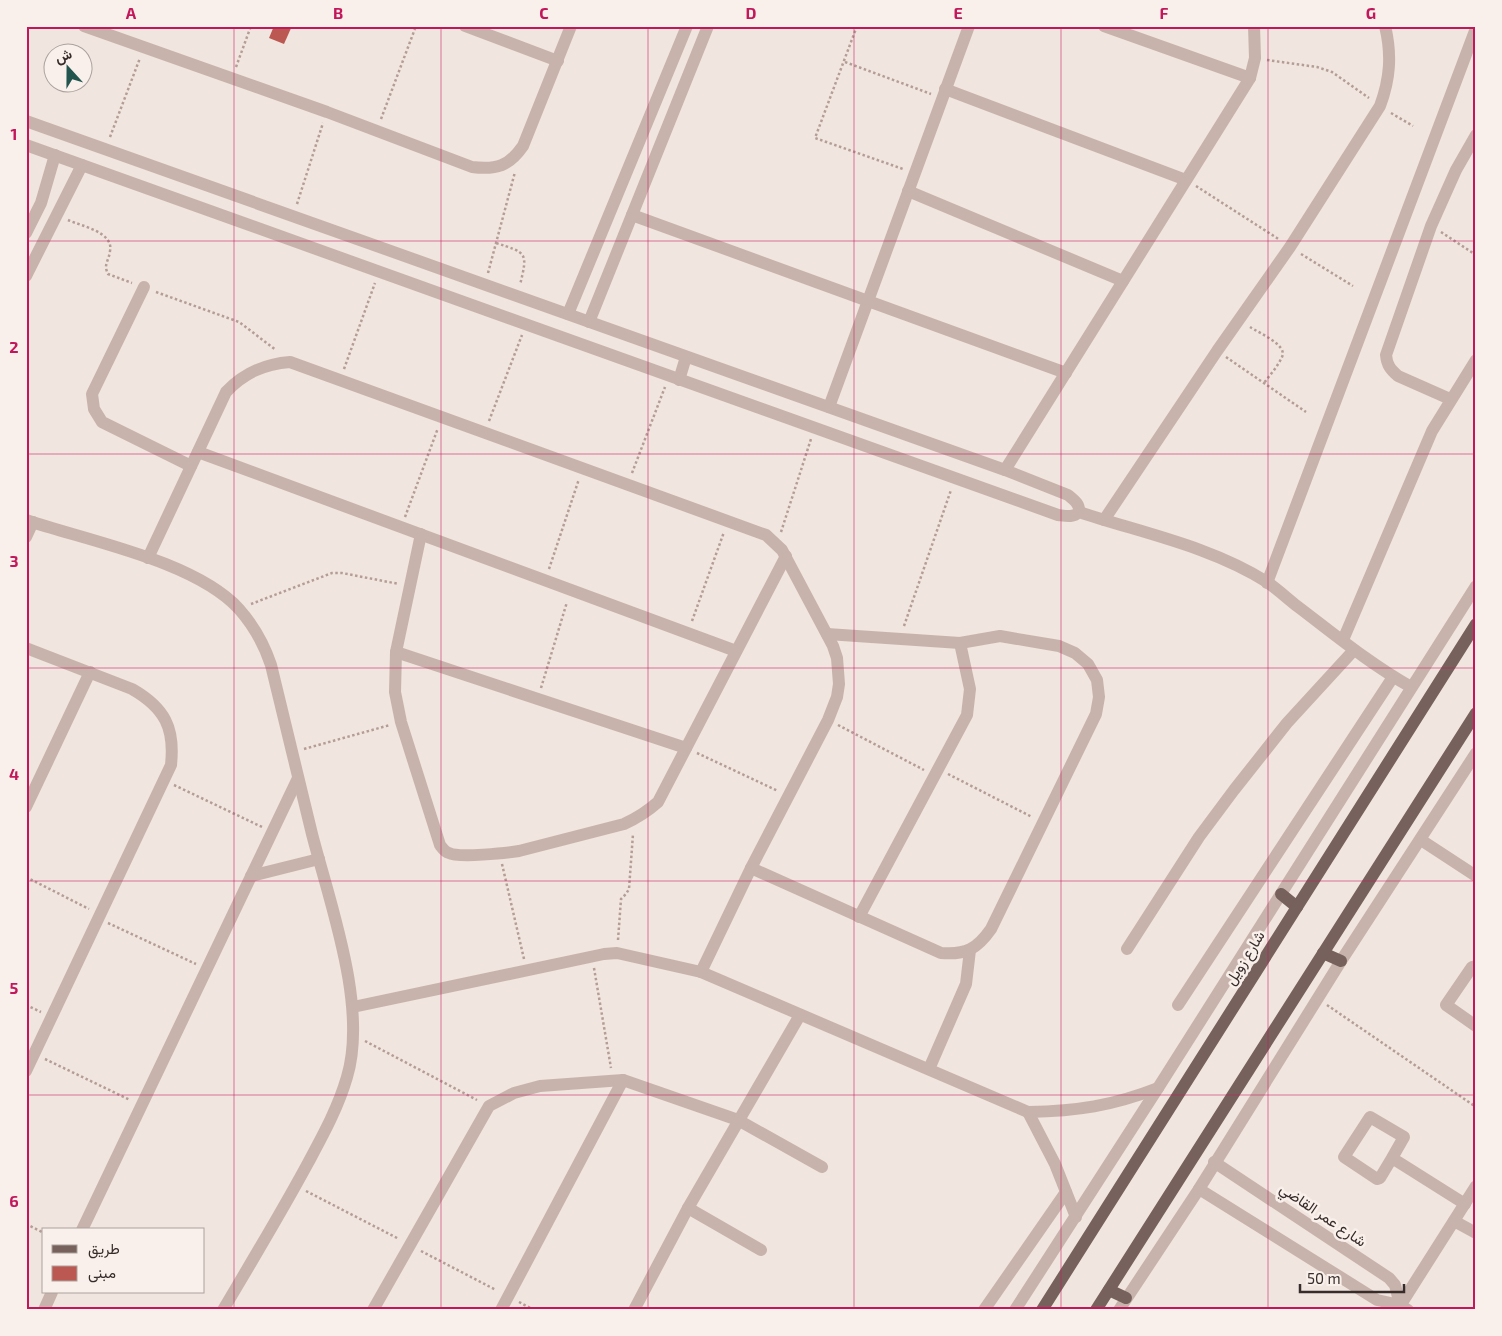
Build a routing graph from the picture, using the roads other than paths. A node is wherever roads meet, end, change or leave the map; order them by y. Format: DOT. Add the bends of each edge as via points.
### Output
graph roads {
  1 [pos="84,26"];
  2 [pos="465,26"];
  3 [pos="571,26"];
  4 [pos="687,26"];
  5 [pos="708,26"];
  6 [pos="969,26"];
  7 [pos="1104,26"];
  8 [pos="1254,26"];
  9 [pos="1385,26"];
  10 [pos="1476,28"];
  11 [pos="558,61"];
  12 [pos="1250,78"];
  13 [pos="943,94"];
  14 [pos="26,121"];
  15 [pos="1476,135"];
  16 [pos="26,145"];
  17 [pos="55,155"];
  18 [pos="82,165"];
  19 [pos="184,178"];
  20 [pos="1186,180"];
  21 [pos="908,191"];
  22 [pos="176,198"];
  23 [pos="41,203"];
  24 [pos="58,212"];
  25 [pos="632,215"];
  26 [pos="26,233"];
  27 [pos="26,276"];
  28 [pos="469,279"];
  29 [pos="1123,281"];
  30 [pos="144,288"];
  31 [pos="461,300"];
  32 [pos="868,301"];
  33 [pos="568,314"];
  34 [pos="589,322"];
  35 [pos="686,357"];
  36 [pos="1476,360"];
  37 [pos="1066,373"];
  38 [pos="674,378"];
  39 [pos="1450,399"];
  40 [pos="829,407"];
  41 [pos="198,452"];
  42 [pos="191,466"];
  43 [pos="1005,470"];
  44 [pos="1079,512"];
  45 [pos="1104,520"];
  46 [pos="30,521"];
  47 [pos="421,534"];
  48 [pos="26,537"];
  49 [pos="786,556"];
  50 [pos="148,558"];
  51 [pos="1267,583"];
  52 [pos="1476,586"];
  53 [pos="1476,624"];
  54 [pos="827,634"];
  55 [pos="1343,640"];
  56 [pos="960,643"];
  57 [pos="26,648"];
  58 [pos="736,650"];
  59 [pos="1354,650"];
  60 [pos="396,652"];
  61 [pos="90,672"];
  62 [pos="1393,677"];
  63 [pos="1411,687"];
  64 [pos="1476,713"];
  65 [pos="686,748"];
  66 [pos="1476,753"];
  67 [pos="298,778"];
  68 [pos="26,807"];
  69 [pos="1421,840"];
  70 [pos="319,859"];
  71 [pos="752,868"];
  72 [pos="251,876"];
  73 [pos="1476,876"];
  74 [pos="1280,894"];
  75 [pos="1297,907"];
  76 [pos="859,917"];
  77 [pos="1127,949"];
  78 [pos="970,950"];
  79 [pos="1323,953"];
  80 [pos="1341,961"];
  81 [pos="1476,966"];
  82 [pos="701,972"];
  83 [pos="1178,1004"];
  84 [pos="353,1007"];
  85 [pos="800,1015"];
  86 [pos="1476,1026"];
  87 [pos="929,1070"];
  88 [pos="26,1071"];
  89 [pos="618,1080"];
  90 [pos="1158,1088"];
  91 [pos="1028,1112"];
  92 [pos="738,1120"];
  93 [pos="1392,1158"];
  94 [pos="1214,1162"];
  95 [pos="822,1167"];
  96 [pos="1476,1186"];
  97 [pos="1199,1189"];
  98 [pos="1066,1192"];
  99 [pos="1465,1204"];
  100 [pos="688,1208"];
  101 [pos="1076,1216"];
  102 [pos="1454,1221"];
  103 [pos="83,1228"];
  104 [pos="1476,1232"];
  105 [pos="761,1250"];
  106 [pos="1109,1290"];
  107 [pos="51,1294"];
  108 [pos="1126,1298"];
  109 [pos="1402,1308"];
  110 [pos="44,1310"];
  111 [pos="223,1310"];
  112 [pos="373,1310"];
  113 [pos="501,1310"];
  114 [pos="634,1310"];
  115 [pos="984,1310"];
  116 [pos="1015,1310"];
  117 [pos="1042,1310"];
  118 [pos="1096,1310"];
  119 [pos="1119,1310"];
  1 -- 11 [label="street" via="472,167 487,169 502,166 523,146"];
  2 -- 11 [label="street"];
  3 -- 11 [label="street"];
  4 -- 33 [label="street"];
  5 -- 25 [label="street"];
  6 -- 13 [label="street"];
  7 -- 12 [label="street"];
  8 -- 12 [label="street" via="1255,58"];
  9 -- 45 [label="street" via="1390,65 1380,106 1290,247"];
  10 -- 51 [label="street"];
  12 -- 20 [label="street"];
  13 -- 20 [label="street"];
  13 -- 21 [label="street"];
  14 -- 19 [label="street"];
  15 -- 39 [label="street" via="1431,226 1386,355 1387,364 1398,376"];
  16 -- 17 [label="street"];
  17 -- 18 [label="street"];
  17 -- 23 [label="street"];
  18 -- 22 [label="street"];
  18 -- 24 [label="street"];
  19 -- 22 [label="street"];
  19 -- 28 [label="street"];
  20 -- 29 [label="street"];
  21 -- 29 [label="street"];
  21 -- 32 [label="street"];
  22 -- 31 [label="street"];
  23 -- 24 [label="street"];
  23 -- 26 [label="street"];
  24 -- 27 [label="street"];
  25 -- 32 [label="street"];
  25 -- 34 [label="street"];
  28 -- 31 [label="street"];
  28 -- 33 [label="street"];
  29 -- 37 [label="street"];
  30 -- 42 [label="street" via="92,394 94,409 102,422"];
  31 -- 38 [label="street"];
  32 -- 37 [label="street"];
  32 -- 40 [label="street"];
  33 -- 34 [label="street"];
  34 -- 35 [label="street"];
  35 -- 38 [label="street"];
  35 -- 40 [label="street"];
  36 -- 39 [label="street"];
  37 -- 43 [label="street"];
  38 -- 44 [label="street" via="1058,515 1069,517"];
  39 -- 55 [label="street" via="1432,431"];
  40 -- 43 [label="street"];
  41 -- 42 [label="street"];
  41 -- 47 [label="street"];
  41 -- 49 [label="street" via="226,392 236,382 261,367 290,362 766,535"];
  42 -- 50 [label="street"];
  43 -- 44 [label="street" via="1068,495 1080,508"];
  44 -- 45 [label="street"];
  45 -- 51 [label="street" via="1187,545"];
  46 -- 48 [label="street"];
  46 -- 50 [label="street"];
  47 -- 58 [label="street"];
  47 -- 60 [label="street"];
  49 -- 54 [label="street"];
  49 -- 58 [label="street"];
  50 -- 67 [label="street" via="214,588 238,608 254,628 271,665"];
  51 -- 55 [label="street"];
  52 -- 63 [label="street"];
  53 -- 75 [label="main road, شارع زويل"];
  54 -- 56 [label="street"];
  54 -- 71 [label="street" via="839,671 837,697"];
  55 -- 59 [label="street"];
  56 -- 76 [label="street" via="970,689 967,714"];
  56 -- 78 [label="street" via="1000,636 1059,646 1088,664 1096,680 1099,697 1096,714 991,929"];
  57 -- 61 [label="street"];
  58 -- 65 [label="street"];
  59 -- 62 [label="street"];
  59 -- 77 [label="street" via="1287,723 1234,790 1199,837"];
  60 -- 65 [label="street"];
  60 -- 65 [label="street" via="395,692 401,722 440,845 454,855 519,851 634,820 658,802"];
  61 -- 68 [label="street"];
  61 -- 88 [label="street" via="148,698 161,712 170,729 173,747 171,766"];
  62 -- 63 [label="street"];
  62 -- 83 [label="street"];
  63 -- 74 [label="street"];
  64 -- 79 [label="main road"];
  66 -- 69 [label="street"];
  67 -- 70 [label="street"];
  67 -- 72 [label="street"];
  69 -- 73 [label="street"];
  69 -- 80 [label="street"];
  70 -- 72 [label="street"];
  70 -- 84 [label="street" via="343,950"];
  71 -- 76 [label="street"];
  71 -- 82 [label="street"];
  72 -- 103 [label="street"];
  74 -- 75 [label="main road"];
  74 -- 90 [label="street"];
  75 -- 117 [label="main road, شارع زويل"];
  76 -- 78 [label="street" via="941,953 956,954"];
  78 -- 87 [label="street" via="966,984"];
  79 -- 80 [label="main road"];
  79 -- 106 [label="main road"];
  80 -- 94 [label="street"];
  81 -- 86 [label="street" via="1472,967 1446,1004"];
  82 -- 84 [label="street" via="617,953 604,954"];
  82 -- 85 [label="street"];
  84 -- 111 [label="street" via="352,1056 348,1077 332,1118"];
  85 -- 87 [label="street"];
  85 -- 92 [label="street"];
  87 -- 91 [label="street"];
  89 -- 92 [label="street"];
  89 -- 112 [label="street" via="540,1086 514,1093 489,1106"];
  89 -- 113 [label="street"];
  90 -- 91 [label="street" via="1096,1107"];
  90 -- 101 [label="street"];
  91 -- 98 [label="street"];
  92 -- 95 [label="street"];
  92 -- 100 [label="street"];
  93 -- 93 [label="street" via="1404,1137 1371,1117 1344,1157 1377,1179"];
  93 -- 99 [label="street"];
  94 -- 97 [label="street"];
  94 -- 109 [label="street, شارع عمر القاضي" via="1388,1278 1395,1285"];
  96 -- 99 [label="street"];
  97 -- 108 [label="street"];
  97 -- 109 [label="street" via="1377,1300"];
  98 -- 101 [label="street"];
  98 -- 115 [label="street"];
  99 -- 102 [label="street"];
  100 -- 105 [label="street"];
  100 -- 114 [label="street"];
  101 -- 116 [label="street"];
  102 -- 104 [label="street"];
  102 -- 109 [label="street"];
  106 -- 108 [label="main road"];
  106 -- 118 [label="main road"];
  107 -- 110 [label="street"];
  108 -- 119 [label="street"];
}
